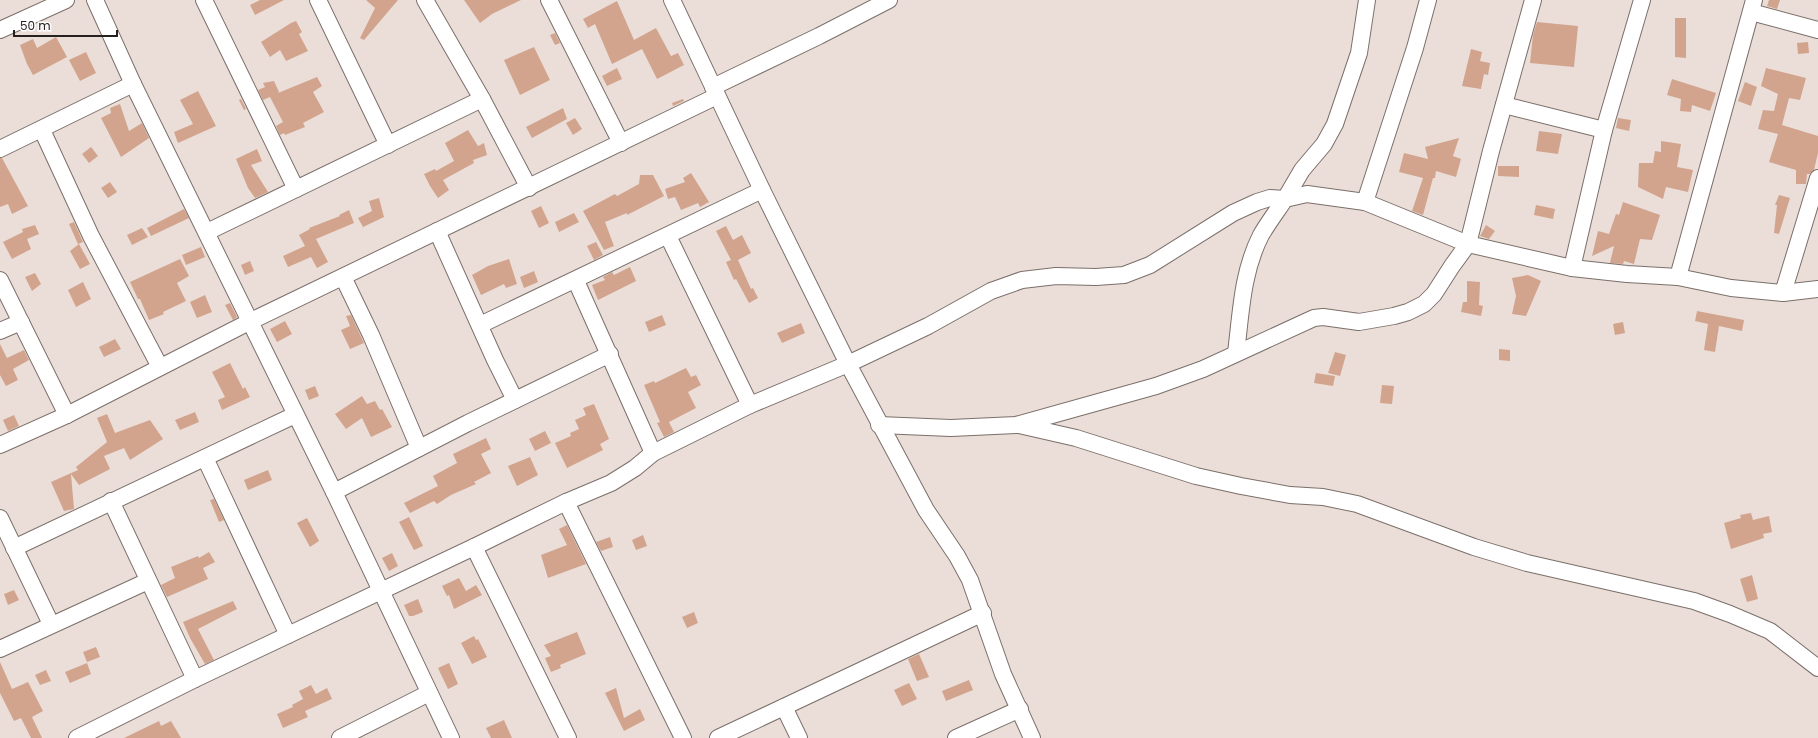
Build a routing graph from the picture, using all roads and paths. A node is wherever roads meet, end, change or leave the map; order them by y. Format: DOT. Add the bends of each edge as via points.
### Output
graph roads {
  1 [pos="66,0"];
  2 [pos="95,0"];
  3 [pos="204,0"];
  4 [pos="318,0"];
  5 [pos="425,0"];
  6 [pos="549,0"];
  7 [pos="672,0"];
  8 [pos="889,0"];
  9 [pos="1367,0"];
  10 [pos="1428,0"];
  11 [pos="1533,0"];
  12 [pos="1642,0"];
  13 [pos="1752,6"];
  14 [pos="0,30"];
  15 [pos="1818,30"];
  16 [pos="133,84"];
  17 [pos="715,92"];
  18 [pos="482,99"];
  19 [pos="1504,105"];
  20 [pos="42,130"];
  21 [pos="1604,130"];
  22 [pos="621,143"];
  23 [pos="388,145"];
  24 [pos="0,149"];
  25 [pos="1818,178"];
  26 [pos="529,188"];
  27 [pos="296,189"];
  28 [pos="762,190"];
  29 [pos="1285,199"];
  30 [pos="1366,202"];
  31 [pos="437,231"];
  32 [pos="207,232"];
  33 [pos="668,236"];
  34 [pos="1468,244"];
  35 [pos="1572,268"];
  36 [pos="1678,276"];
  37 [pos="343,277"];
  38 [pos="0,280"];
  39 [pos="576,281"];
  40 [pos="1818,289"];
  41 [pos="1783,293"];
  42 [pos="21,322"];
  43 [pos="249,322"];
  44 [pos="480,326"];
  45 [pos="0,331"];
  46 [pos="1236,353"];
  47 [pos="610,354"];
  48 [pos="848,364"];
  49 [pos="160,367"];
  50 [pos="515,400"];
  51 [pos="750,405"];
  52 [pos="67,415"];
  53 [pos="295,415"];
  54 [pos="1016,424"];
  55 [pos="880,425"];
  56 [pos="0,446"];
  57 [pos="419,448"];
  58 [pos="654,453"];
  59 [pos="205,458"];
  60 [pos="334,492"];
  61 [pos="111,501"];
  62 [pos="566,502"];
  63 [pos="0,518"];
  64 [pos="14,548"];
  65 [pos="474,548"];
  66 [pos="148,581"];
  67 [pos="381,591"];
  68 [pos="983,613"];
  69 [pos="51,624"];
  70 [pos="288,635"];
  71 [pos="0,649"];
  72 [pos="1818,668"];
  73 [pos="194,679"];
  74 [pos="429,693"];
  75 [pos="784,707"];
  76 [pos="1020,709"];
  77 [pos="105,732"];
  78 [pos="77,738"];
  79 [pos="340,738"];
  80 [pos="451,738"];
  81 [pos="568,738"];
  82 [pos="683,738"];
  83 [pos="718,738"];
  84 [pos="799,738"];
  85 [pos="956,738"];
  86 [pos="1032,738"];
  1 -- 14 [label="street"];
  2 -- 16 [label="street"];
  3 -- 27 [label="street"];
  4 -- 23 [label="street"];
  5 -- 18 [label="street"];
  6 -- 22 [label="street"];
  7 -- 17 [label="street"];
  8 -- 17 [label="street"];
  9 -- 29 [label="street" via="1359,53 1337,118 1324,144 1302,170"];
  10 -- 30 [label="street"];
  11 -- 19 [label="street"];
  12 -- 21 [label="street"];
  13 -- 15 [label="street"];
  13 -- 36 [label="street"];
  16 -- 20 [label="street"];
  16 -- 32 [label="street"];
  17 -- 22 [label="street"];
  17 -- 28 [label="street"];
  18 -- 23 [label="street"];
  18 -- 26 [label="street"];
  19 -- 21 [label="street"];
  19 -- 34 [label="street"];
  20 -- 24 [label="street"];
  20 -- 49 [label="street" via="92,236"];
  21 -- 35 [label="street"];
  22 -- 26 [label="street"];
  23 -- 27 [label="street"];
  25 -- 41 [label="street"];
  26 -- 31 [label="street"];
  27 -- 32 [label="street"];
  28 -- 33 [label="street"];
  28 -- 48 [label="street"];
  29 -- 30 [label="street" via="1307,194"];
  29 -- 46 [label="street" via="1261,236 1250,265 1243,289"];
  29 -- 48 [label="street" via="1270,198 1251,205 1150,265 1124,275 1029,279 992,291 928,326"];
  30 -- 34 [label="street"];
  31 -- 37 [label="street"];
  31 -- 44 [label="street"];
  32 -- 43 [label="street"];
  33 -- 39 [label="street"];
  33 -- 51 [label="street"];
  34 -- 35 [label="street"];
  34 -- 46 [label="street" via="1430,299 1408,312 1359,322 1314,318"];
  35 -- 36 [label="street"];
  36 -- 41 [label="street" via="1731,288"];
  37 -- 43 [label="street"];
  37 -- 57 [label="street" via="371,335"];
  38 -- 42 [label="street"];
  39 -- 44 [label="street"];
  39 -- 47 [label="street"];
  40 -- 41 [label="street"];
  42 -- 45 [label="street"];
  42 -- 52 [label="street"];
  43 -- 49 [label="street"];
  43 -- 53 [label="street"];
  44 -- 50 [label="street"];
  46 -- 54 [label="street" via="1203,369 1156,386"];
  47 -- 50 [label="street"];
  47 -- 58 [label="street"];
  48 -- 51 [label="street"];
  48 -- 55 [label="street"];
  49 -- 52 [label="street"];
  50 -- 57 [label="street"];
  51 -- 58 [label="street"];
  52 -- 56 [label="street"];
  53 -- 59 [label="street"];
  53 -- 60 [label="street"];
  54 -- 55 [label="street" via="952,428"];
  54 -- 72 [label="street" via="1076,438 1196,476 1290,495 1323,497 1357,504 1474,547 1527,563 1694,601 1770,632"];
  55 -- 68 [label="street" via="926,510 957,556"];
  57 -- 60 [label="street"];
  58 -- 62 [label="street" via="611,483"];
  59 -- 61 [label="street"];
  59 -- 70 [label="street"];
  60 -- 67 [label="street"];
  61 -- 64 [label="street"];
  61 -- 66 [label="street"];
  62 -- 65 [label="street"];
  62 -- 82 [label="street"];
  63 -- 64 [label="street"];
  64 -- 69 [label="street"];
  65 -- 67 [label="street"];
  65 -- 81 [label="street"];
  66 -- 69 [label="street"];
  66 -- 73 [label="street"];
  67 -- 70 [label="street"];
  67 -- 74 [label="street"];
  68 -- 75 [label="street"];
  68 -- 76 [label="street" via="1003,674"];
  69 -- 71 [label="street"];
  70 -- 73 [label="street"];
  73 -- 77 [label="street"];
  74 -- 79 [label="street"];
  74 -- 80 [label="street"];
  75 -- 83 [label="street"];
  75 -- 84 [label="street"];
  76 -- 85 [label="street"];
  76 -- 86 [label="street"];
  77 -- 78 [label="street"];
}
